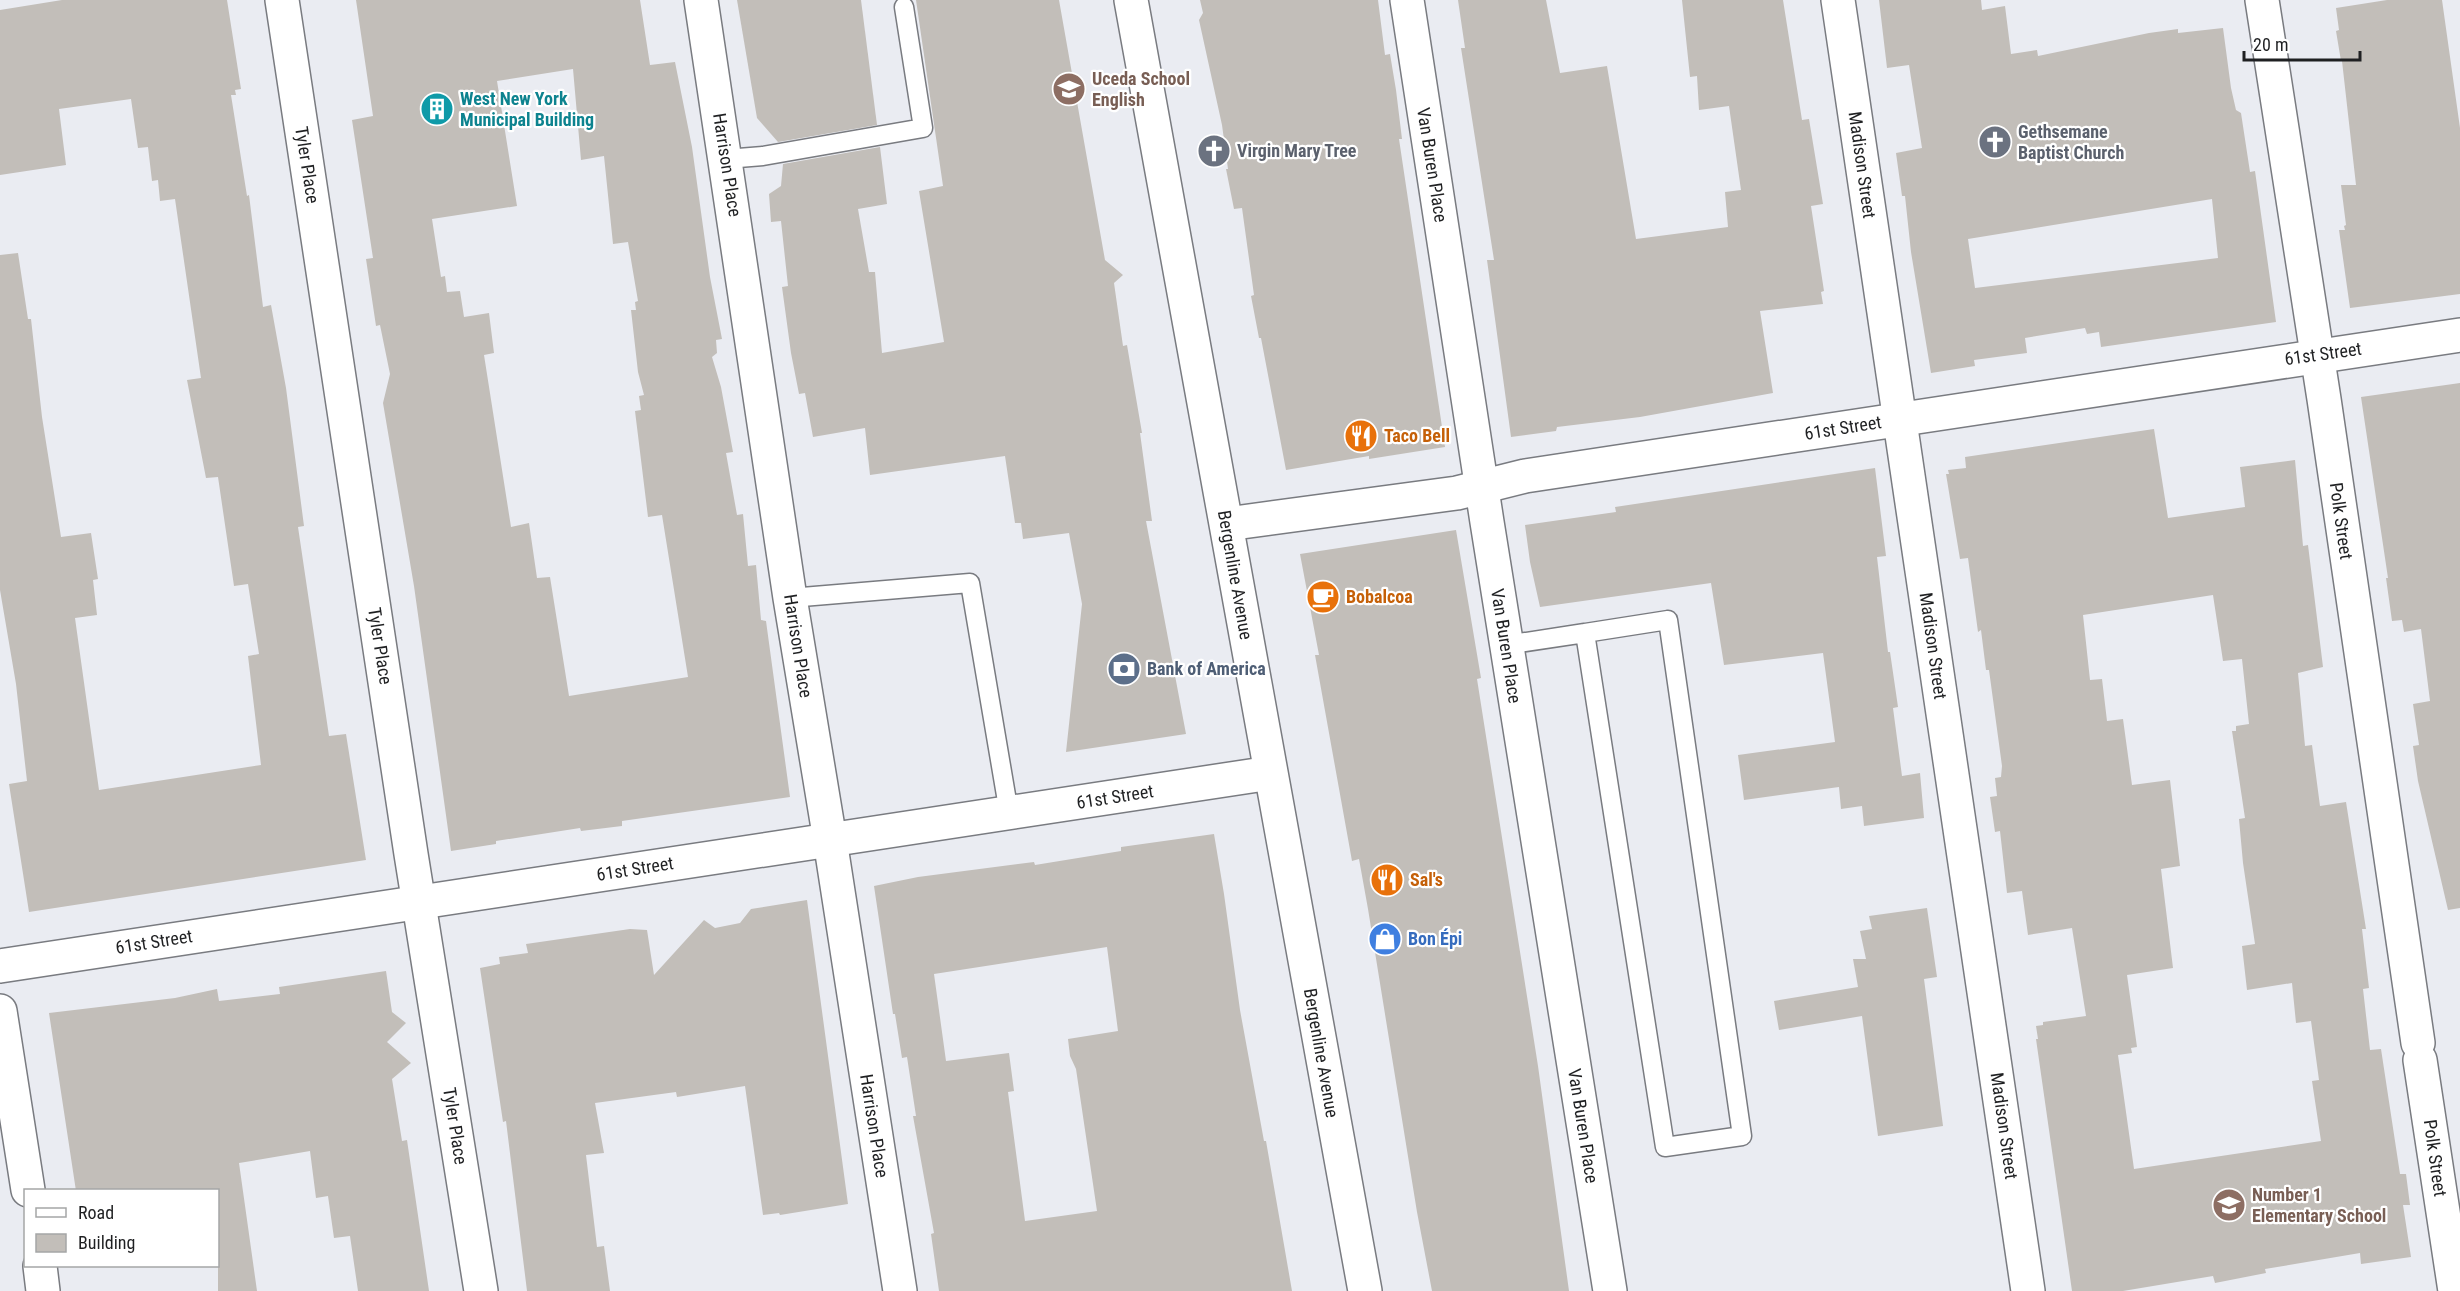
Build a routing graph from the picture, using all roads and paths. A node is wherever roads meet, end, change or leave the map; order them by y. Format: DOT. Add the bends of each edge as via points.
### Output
graph roads {
  1 [pos="282,0"];
  2 [pos="701,0"];
  3 [pos="1131,0"];
  4 [pos="1407,0"];
  5 [pos="1838,0"];
  6 [pos="2262,0"];
  7 [pos="904,7"];
  8 [pos="726,159"];
  9 [pos="2460,335"];
  10 [pos="2317,355"];
  11 [pos="1899,420"];
  12 [pos="1482,487"];
  13 [pos="1227,524"];
  14 [pos="790,598"];
  15 [pos="1585,633"];
  16 [pos="1506,645"];
  17 [pos="1270,773"];
  18 [pos="1009,813"];
  19 [pos="830,840"];
  20 [pos="419,902"];
  21 [pos="0,966"];
  22 [pos="0,1011"];
  23 [pos="28,1189"];
  24 [pos="40,1267"];
  25 [pos="44,1291"];
  26 [pos="481,1291"];
  27 [pos="900,1291"];
  28 [pos="1365,1291"];
  29 [pos="1610,1291"];
  30 [pos="2028,1291"];
  31 [pos="2455,1291"];
  1 -- 20 [label="street, Tyler Place"];
  2 -- 8 [label="street, Harrison Place"];
  3 -- 13 [label="street, Bergenline Avenue"];
  4 -- 12 [label="street, Van Buren Place"];
  5 -- 11 [label="street, Madison Street"];
  6 -- 10 [label="street, Polk Street"];
  7 -- 8 [label="lane" via="923,128"];
  8 -- 14 [label="street, Harrison Place"];
  9 -- 10 [label="street, 61st Street"];
  10 -- 11 [label="street, 61st Street"];
  10 -- 31 [label="street, Polk Street"];
  11 -- 12 [label="street, 61st Street" via="1526,476"];
  11 -- 30 [label="street, Madison Street"];
  12 -- 13 [label="street, 61st Street"];
  12 -- 16 [label="street, Van Buren Place"];
  13 -- 17 [label="street, Bergenline Avenue"];
  14 -- 18 [label="lane" via="970,583"];
  14 -- 19 [label="street, Harrison Place"];
  15 -- 15 [label="lane" via="1665,1147 1742,1136 1668,620"];
  15 -- 16 [label="lane"];
  16 -- 29 [label="street, Van Buren Place"];
  17 -- 18 [label="street, 61st Street"];
  17 -- 28 [label="street, Bergenline Avenue"];
  18 -- 19 [label="street, 61st Street"];
  19 -- 20 [label="street, 61st Street"];
  19 -- 27 [label="street, Harrison Place"];
  20 -- 21 [label="street, 61st Street"];
  20 -- 26 [label="street, Tyler Place"];
  22 -- 23 [label="street"];
  24 -- 25 [label="street"];
}
